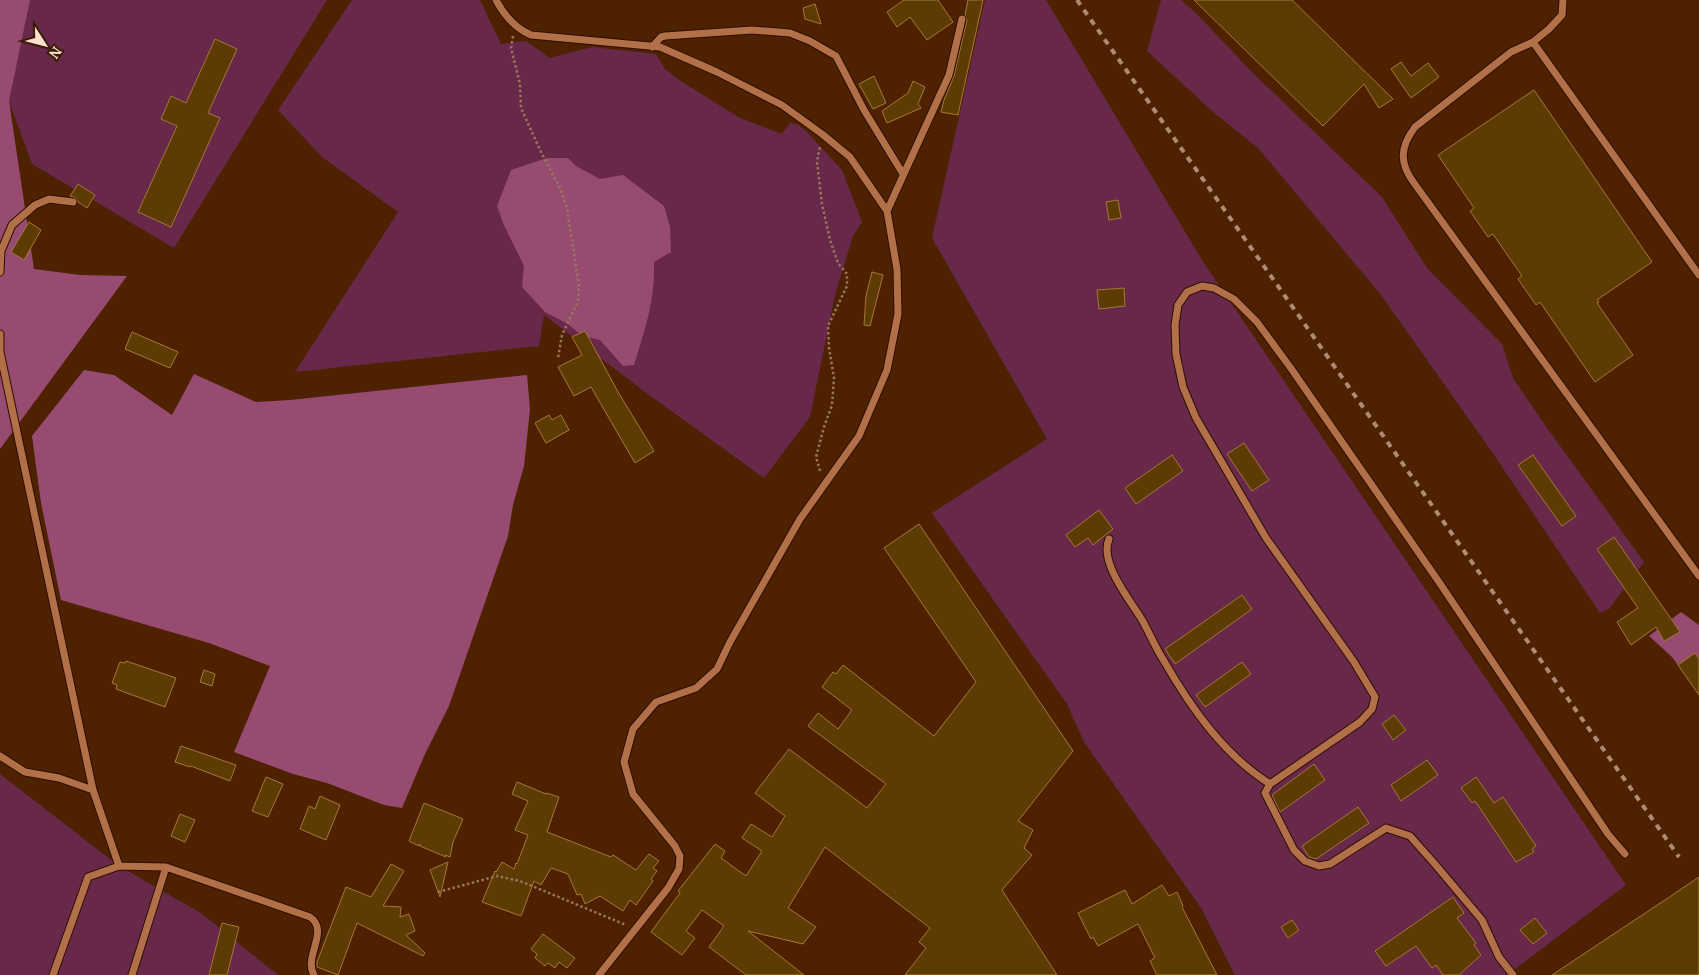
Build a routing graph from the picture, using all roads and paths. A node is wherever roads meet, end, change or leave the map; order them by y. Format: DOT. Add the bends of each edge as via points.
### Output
graph roads {
  1 [pos="496,0"];
  2 [pos="1563,0"];
  3 [pos="962,19"];
  4 [pos="514,24"];
  5 [pos="1533,42"];
  6 [pos="652,47"];
  7 [pos="822,134"];
  8 [pos="903,174"];
  9 [pos="73,202"];
  10 [pos="887,211"];
  11 [pos="0,272"];
  12 [pos="1699,275"];
  13 [pos="0,334"];
  14 [pos="558,358"];
  15 [pos="824,485"];
  16 [pos="1109,539"];
  17 [pos="1699,576"];
  18 [pos="0,756"];
  19 [pos="1270,784"];
  20 [pos="93,790"];
  21 [pos="1625,854"];
  22 [pos="119,866"];
  23 [pos="166,867"];
  24 [pos="438,892"];
  25 [pos="634,929"];
  26 [pos="53,975"];
  27 [pos="132,975"];
  28 [pos="314,975"];
  29 [pos="598,975"];
  30 [pos="1513,975"];
  1 -- 4 [label="lane"];
  2 -- 5 [label="lane" via="1562,15"];
  3 -- 8 [label="lane" via="949,75"];
  4 -- 6 [label="lane" via="531,35"];
  4 -- 14 [label="path" via="511,48 520,84 521,108 567,208 579,286 578,301 562,335"];
  5 -- 12 [label="lane"];
  5 -- 17 [label="lane" via="1511,52 1415,127 1403,149 1406,173"];
  6 -- 7 [label="lane" via="660,47 782,105"];
  6 -- 8 [label="lane" via="665,36 752,30 790,33 810,41 836,56"];
  7 -- 10 [label="lane" via="850,157"];
  7 -- 15 [label="path" via="817,162 822,204 838,263 847,274 847,286 828,326 834,378 832,405 816,457"];
  8 -- 10 [label="lane"];
  9 -- 11 [label="lane" via="49,199 35,205 12,225 2,250"];
  10 -- 15 [label="lane" via="897,269 898,314 888,370 859,436"];
  13 -- 20 [label="lane" via="0,352"];
  15 -- 25 [label="lane" via="800,519 717,669 696,688 656,702 632,729 624,762 634,794 680,856 678,870 668,888"];
  16 -- 19 [label="lane" via="1109,560 1120,587 1181,690 1234,757"];
  18 -- 20 [label="lane" via="25,772 58,778"];
  19 -- 21 [label="lane" via="1360,722 1372,710 1374,697 1354,662 1266,538 1196,418 1183,387 1176,354 1178,305 1187,292 1202,286 1214,288 1234,299 1257,322 1439,582 1608,834"];
  19 -- 30 [label="lane" via="1265,793 1294,850 1305,861 1319,866 1330,864 1386,828 1410,836 1482,920 1499,957"];
  20 -- 22 [label="lane"];
  22 -- 23 [label="lane"];
  22 -- 26 [label="lane" via="88,877"];
  23 -- 27 [label="lane"];
  23 -- 28 [label="lane" via="310,917 318,926 310,965"];
  24 -- 25 [label="path" via="497,876 520,881"];
  25 -- 29 [label="lane"];
}
